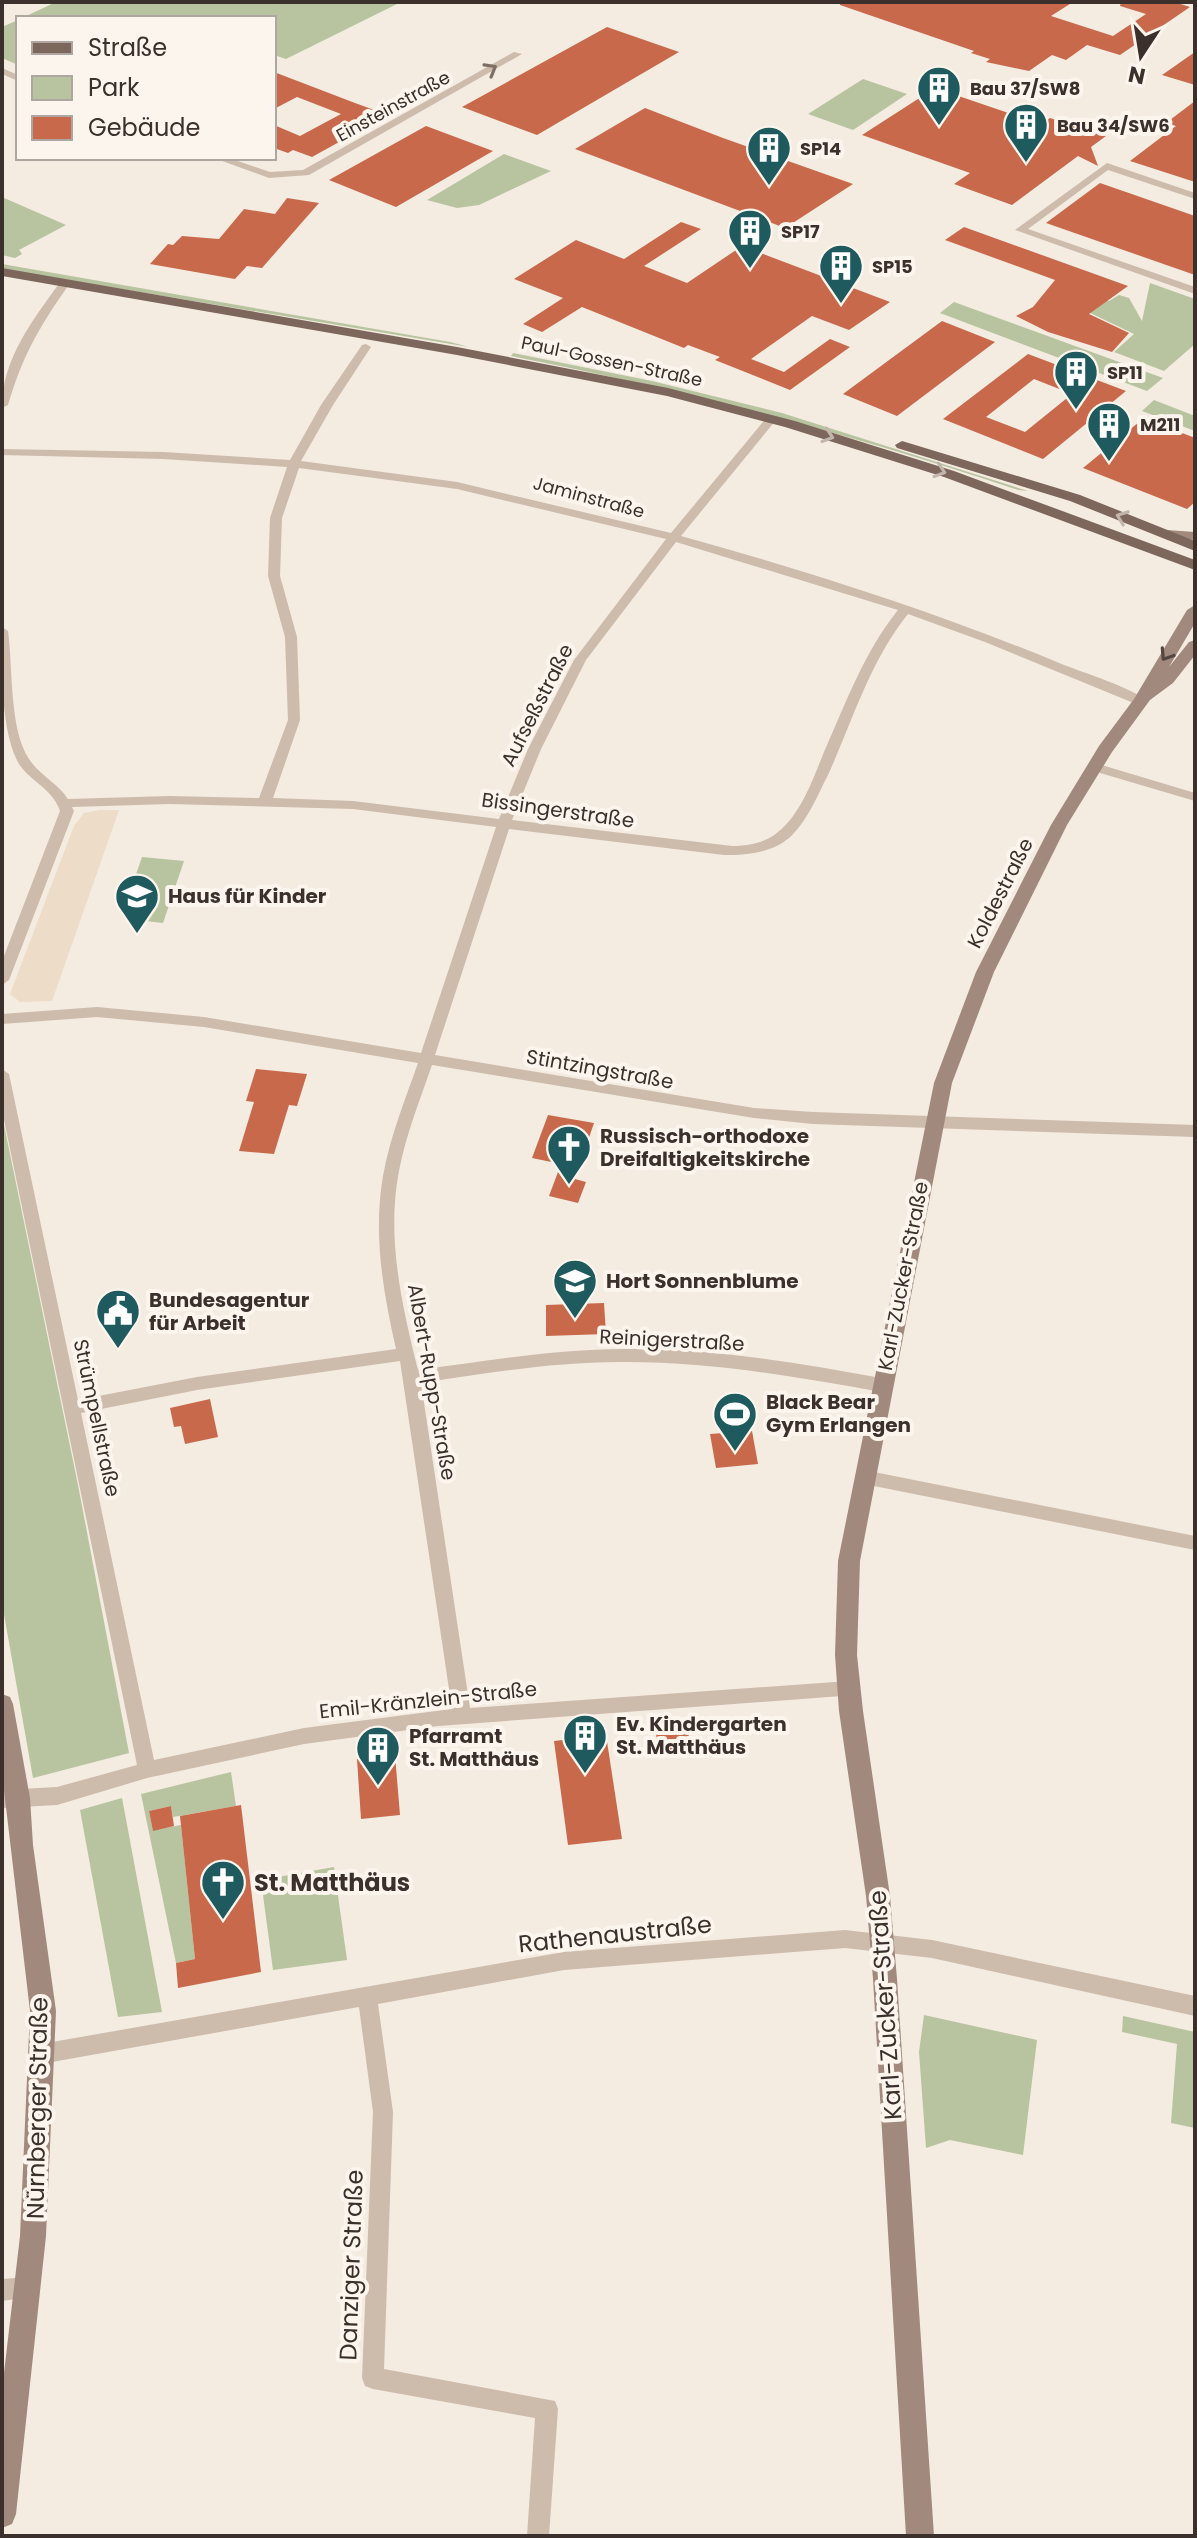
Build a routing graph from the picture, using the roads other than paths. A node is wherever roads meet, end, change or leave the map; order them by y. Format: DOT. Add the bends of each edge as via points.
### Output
graph roads {
  1 [pos="517,54"];
  2 [pos="224,160"];
  3 [pos="1195,196"];
  4 [pos="2,259"];
  5 [pos="2,272"];
  6 [pos="65,283"];
  7 [pos="1195,291"];
  8 [pos="366,347"];
  9 [pos="534,358"];
  10 [pos="2,405"];
  11 [pos="772,418"];
  12 [pos="2,452"];
  13 [pos="294,464"];
  14 [pos="1019,489"];
  15 [pos="1167,534"];
  16 [pos="1195,536"];
  17 [pos="673,538"];
  18 [pos="1195,546"];
  19 [pos="1195,565"];
  20 [pos="905,609"];
  21 [pos="1195,610"];
  22 [pos="2,631"];
  23 [pos="1195,645"];
  24 [pos="1141,701"];
  25 [pos="1095,767"];
  26 [pos="1195,797"];
  27 [pos="265,801"];
  28 [pos="66,803"];
  29 [pos="507,823"];
  30 [pos="2,980"];
  31 [pos="2,1019"];
  32 [pos="427,1059"];
  33 [pos="2,1074"];
  34 [pos="935,1122"];
  35 [pos="1195,1131"];
  36 [pos="406,1354"];
  37 [pos="412,1378"];
  38 [pos="881,1385"];
  39 [pos="73,1408"];
  40 [pos="864,1477"];
  41 [pos="1195,1543"];
  42 [pos="849,1689"];
  43 [pos="2,1704"];
  44 [pos="462,1715"];
  45 [pos="147,1770"];
  46 [pos="10,1799"];
  47 [pos="882,1942"];
  48 [pos="367,1996"];
  49 [pos="1195,2006"];
  50 [pos="41,2054"];
  51 [pos="15,2289"];
  52 [pos="11,2356"];
  53 [pos="2,2514"];
  54 [pos="538,2536"];
  55 [pos="920,2536"];
  2 -- 1 [label="street, Einsteinstraße, one-way" via="254,172 298,175 314,170"];
  3 -- 7 [label="street" via="1107,166 1020,230"];
  4 -- 9 [label="main road, Paul-Gossen-Straße"];
  5 -- 6 [label="main road, Paul-Gossen-Straße"];
  6 -- 9 [label="main road, Paul-Gossen-Straße"];
  6 -- 10 [label="street" via="31,331"];
  8 -- 13 [label="street"];
  9 -- 11 [label="main road, Paul-Gossen-Straße"];
  9 -- 14 [label="main road, Paul-Gossen-Straße" via="623,369 781,408"];
  11 -- 14 [label="main road, Paul-Gossen-Straße, one-way"];
  11 -- 17 [label="street, Aufseßstraße"];
  12 -- 13 [label="street, Jaminstraße"];
  13 -- 17 [label="street, Jaminstraße" via="487,491"];
  13 -- 27 [label="street" via="276,518 273,554 291,637 294,720"];
  15 -- 14 [label="main road, Paul-Gossen-Straße, one-way"];
  14 -- 19 [label="main road, Paul-Gossen-Straße"];
  15 -- 16 [label="street"];
  15 -- 18 [label="main road, Paul-Gossen-Straße"];
  17 -- 20 [label="street, Jaminstraße"];
  17 -- 29 [label="street, Aufseßstraße" via="582,657 523,776"];
  20 -- 24 [label="street, Jaminstraße"];
  20 -- 29 [label="street, Bissingerstraße" via="882,644 795,823 766,845 724,851"];
  21 -- 24 [label="street, Koldestraße, one-way"];
  22 -- 28 [label="street" via="21,758"];
  23 -- 24 [label="street, Koldestraße"];
  24 -- 25 [label="street, Koldestraße"];
  25 -- 26 [label="street"];
  25 -- 34 [label="street, Koldestraße" via="1059,825 985,972 943,1083"];
  27 -- 28 [label="street, Bissingerstraße"];
  27 -- 29 [label="street, Bissingerstraße"];
  28 -- 30 [label="street" via="65,821"];
  29 -- 32 [label="street, Aufseßstraße"];
  31 -- 32 [label="street, Stintzingstraße" via="82,1012 175,1018"];
  32 -- 34 [label="street, Stintzingstraße" via="740,1111"];
  32 -- 36 [label="street, Albert-Rupp-Straße" via="388,1193 389,1258"];
  33 -- 39 [label="street, Strümpellstraße"];
  34 -- 35 [label="street, Stintzingstraße"];
  34 -- 38 [label="street, Karl-Zucker-Straße"];
  36 -- 37 [label="street, Albert-Rupp-Straße"];
  36 -- 39 [label="street" via="229,1378"];
  37 -- 38 [label="street, Reinigerstraße" via="626,1355 830,1374"];
  37 -- 44 [label="street, Albert-Rupp-Straße"];
  38 -- 40 [label="street, Karl-Zucker-Straße"];
  39 -- 45 [label="street, Strümpellstraße"];
  40 -- 41 [label="street"];
  40 -- 42 [label="street, Karl-Zucker-Straße" via="849,1561"];
  42 -- 44 [label="street, Emil-Kränzlein-Straße"];
  42 -- 47 [label="street, Karl-Zucker-Straße"];
  43 -- 46 [label="street, Nürnberger Straße"];
  44 -- 45 [label="street, Emil-Kränzlein-Straße" via="304,1736"];
  45 -- 46 [label="street, Emil-Kränzlein-Straße" via="57,1796"];
  46 -- 50 [label="street, Nürnberger Straße" via="43,2011"];
  47 -- 48 [label="street, Rathenaustraße" via="845,1939 564,1961"];
  47 -- 49 [label="street, Rathenaustraße"];
  47 -- 55 [label="street, Karl-Zucker-Straße"];
  48 -- 50 [label="street, Rathenaustraße"];
  48 -- 54 [label="street, Danziger Straße" via="383,2112 373,2378 547,2409"];
  50 -- 51 [label="street, Nürnberger Straße" via="33,2236"];
  51 -- 52 [label="street, Nürnberger Straße"];
  52 -- 53 [label="street, Nürnberger Straße"];
}
